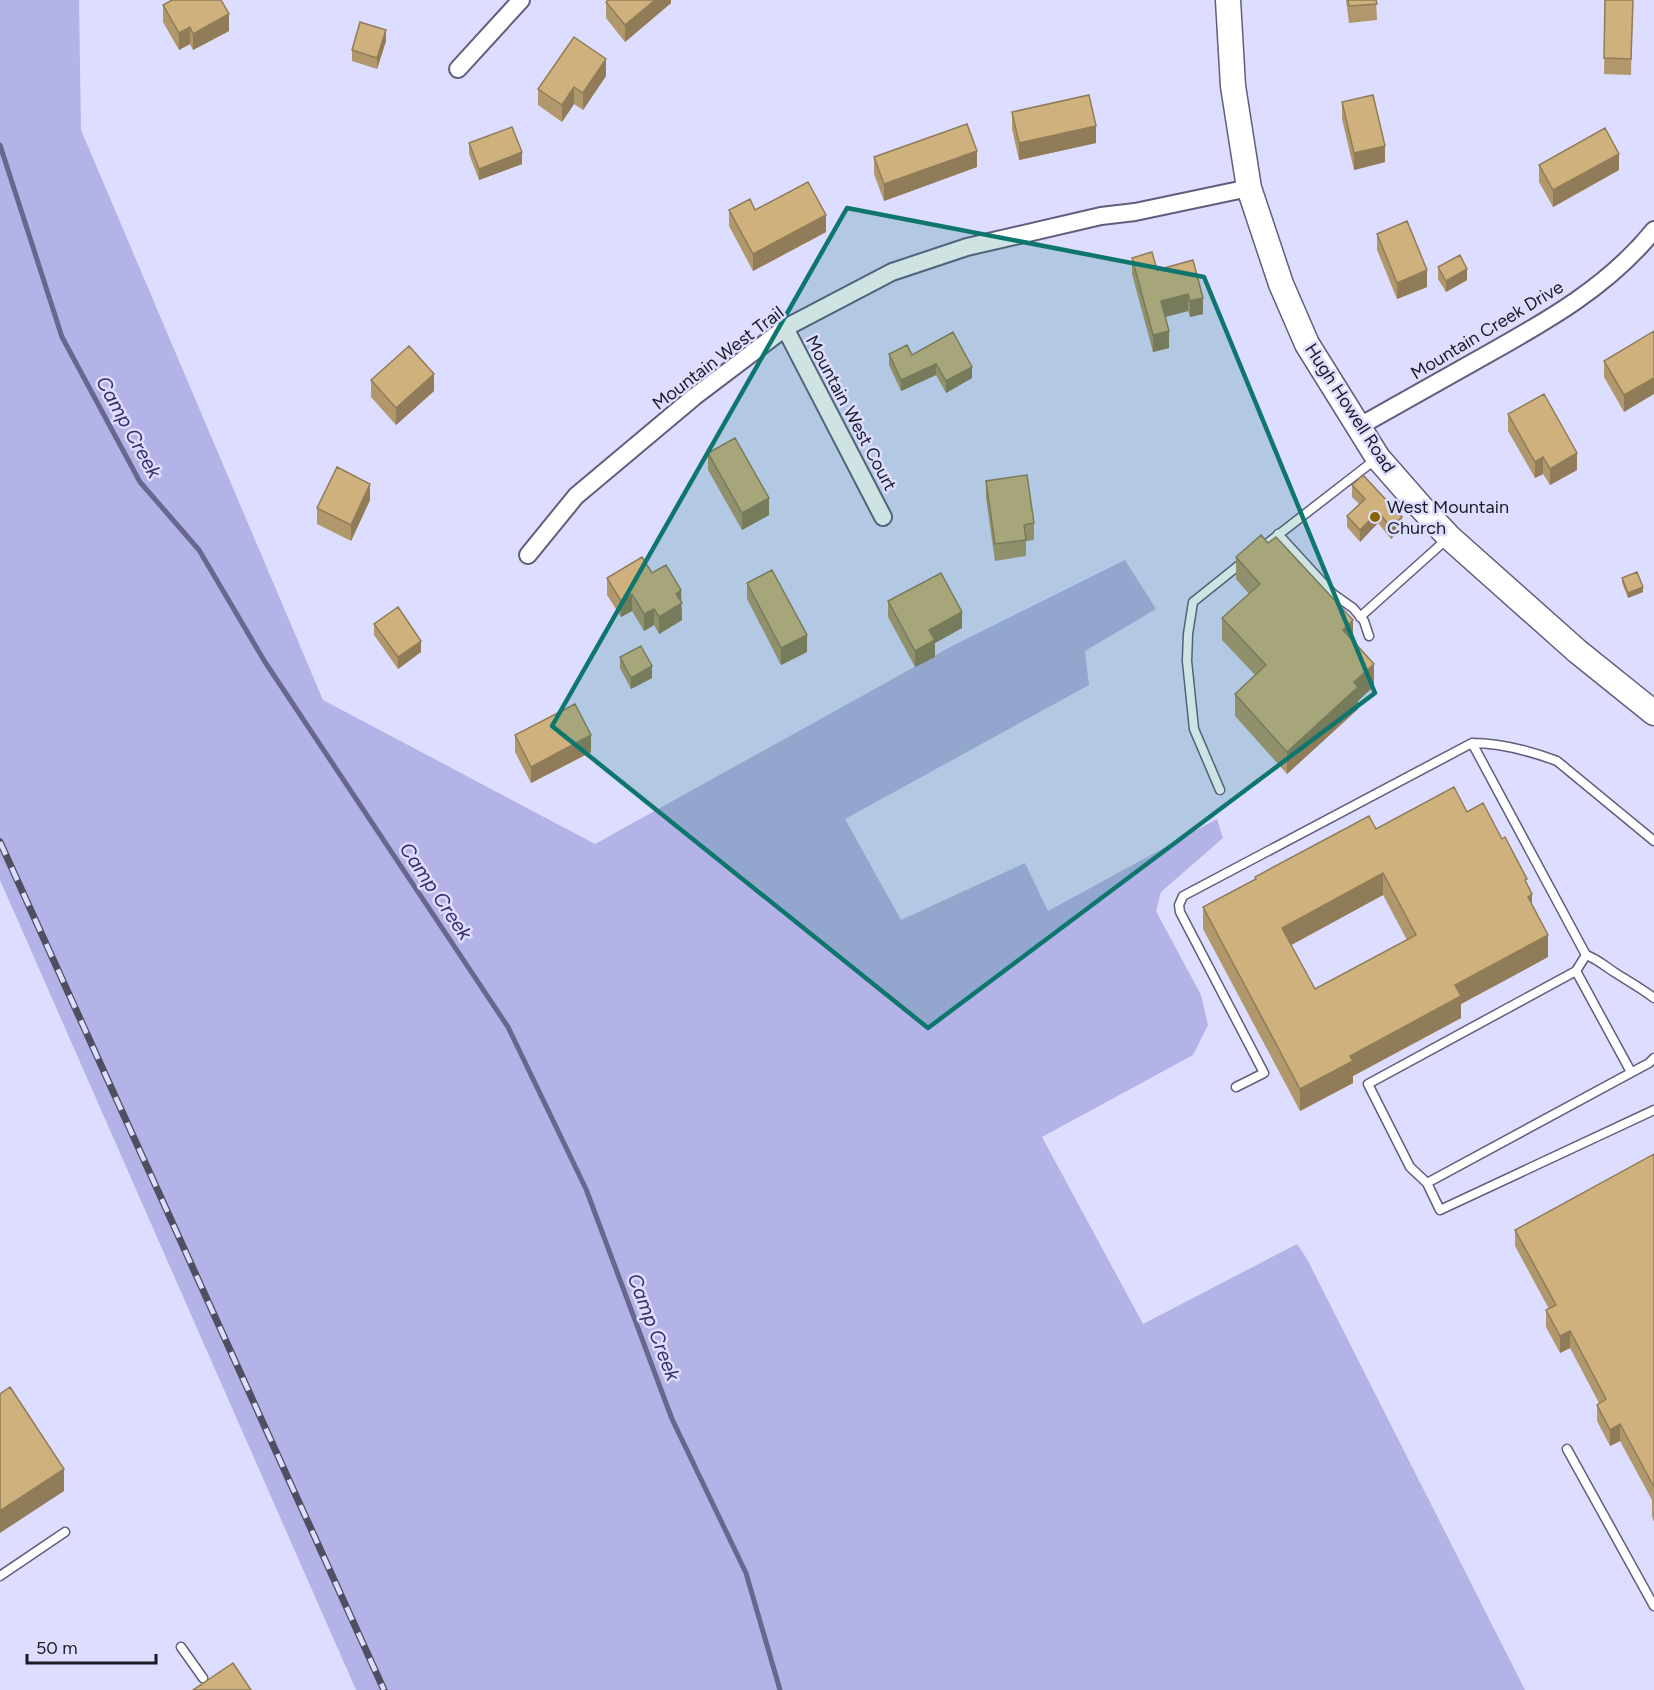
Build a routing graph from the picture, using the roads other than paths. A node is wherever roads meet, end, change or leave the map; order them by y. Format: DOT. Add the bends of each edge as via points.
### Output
graph roads {
  1 [pos="521,0"];
  2 [pos="1228,0"];
  3 [pos="458,69"];
  4 [pos="1249,188"];
  5 [pos="1654,230"];
  6 [pos="784,328"];
  7 [pos="1358,427"];
  8 [pos="1378,458"];
  9 [pos="883,517"];
  10 [pos="1278,534"];
  11 [pos="1449,537"];
  12 [pos="528,555"];
  13 [pos="1360,617"];
  14 [pos="1369,636"];
  15 [pos="1652,708"];
  16 [pos="1472,743"];
  17 [pos="1220,789"];
  18 [pos="1654,841"];
  19 [pos="1586,955"];
  20 [pos="1576,971"];
  21 [pos="1654,999"];
  22 [pos="1654,1058"];
  23 [pos="1632,1072"];
  24 [pos="1236,1087"];
  25 [pos="1654,1110"];
  26 [pos="1427,1183"];
  27 [pos="1567,1449"];
  28 [pos="65,1532"];
  29 [pos="0,1576"];
  30 [pos="1654,1606"];
  31 [pos="181,1647"];
  32 [pos="203,1678"];
  1 -- 3 [label="street"];
  2 -- 4 [label="main road, Hugh Howell Road" via="1233,86"];
  4 -- 6 [label="street, Mountain West Trail" via="967,247 892,272"];
  4 -- 7 [label="main road, Hugh Howell Road" via="1281,284 1307,344"];
  5 -- 7 [label="street, Mountain Creek Drive" via="1607,279 1549,320"];
  6 -- 9 [label="street, Mountain West Court"];
  6 -- 12 [label="street, Mountain West Trail" via="576,496"];
  7 -- 8 [label="main road, Hugh Howell Road"];
  8 -- 10 [label="lane"];
  8 -- 11 [label="main road, Hugh Howell Road"];
  10 -- 13 [label="lane" via="1333,594"];
  10 -- 17 [label="lane" via="1193,602 1187,661 1194,729"];
  11 -- 13 [label="lane"];
  11 -- 15 [label="main road, Hugh Howell Road" via="1577,651"];
  13 -- 14 [label="lane"];
  16 -- 18 [label="lane" via="1490,743 1557,761"];
  16 -- 19 [label="lane"];
  16 -- 24 [label="lane" via="1183,896 1180,912 1264,1073"];
  19 -- 20 [label="lane"];
  19 -- 21 [label="lane"];
  20 -- 23 [label="lane"];
  20 -- 26 [label="lane" via="1368,1084 1410,1167"];
  22 -- 23 [label="lane"];
  23 -- 26 [label="lane"];
  25 -- 26 [label="lane" via="1440,1210"];
  27 -- 30 [label="lane"];
  28 -- 29 [label="lane"];
  31 -- 32 [label="lane"];
}
